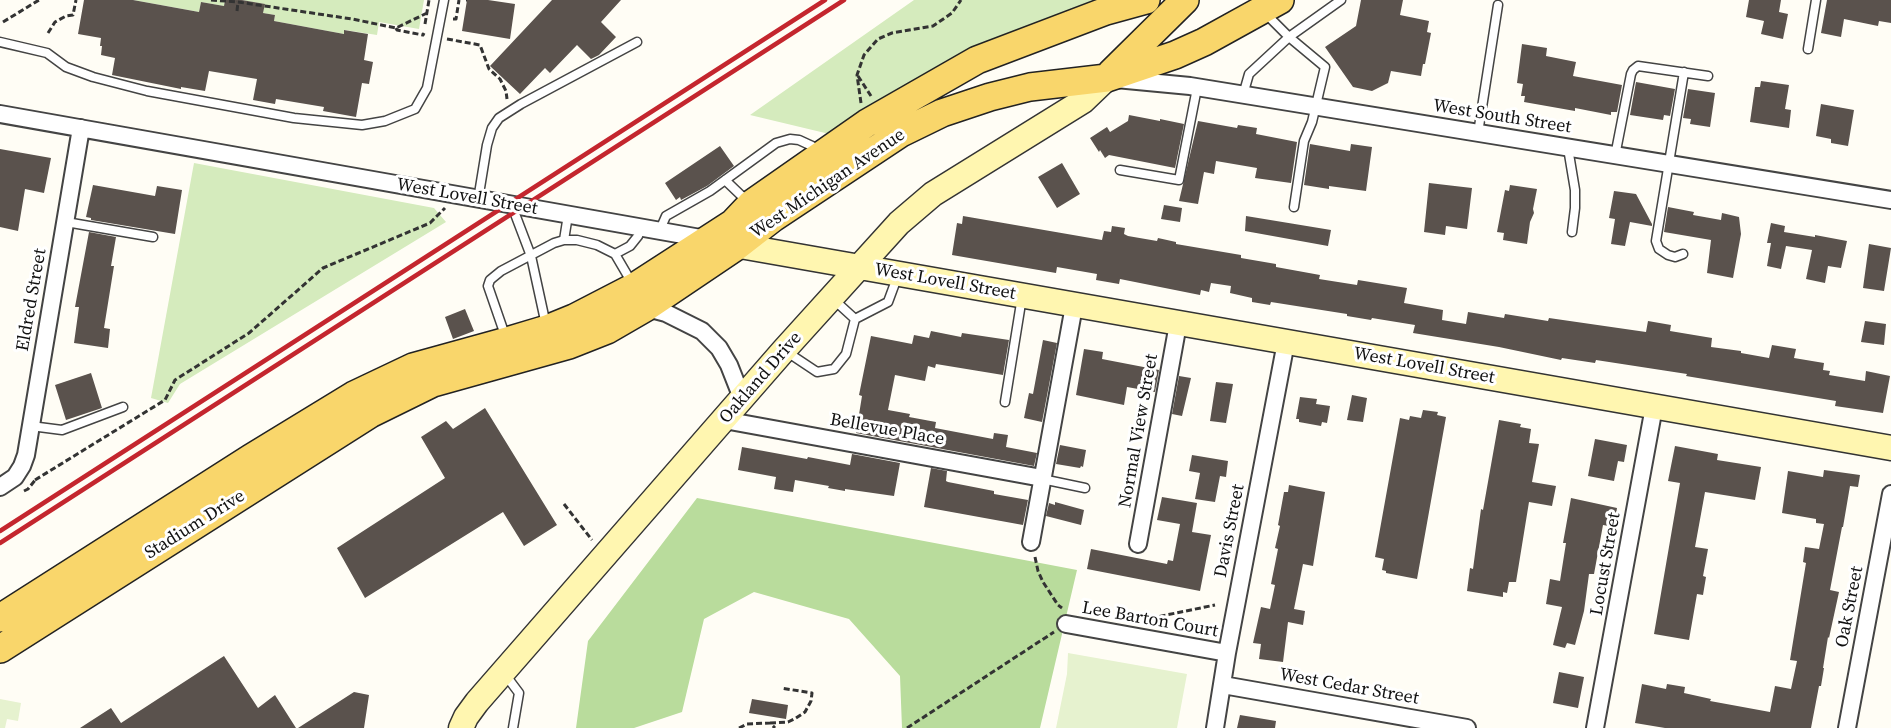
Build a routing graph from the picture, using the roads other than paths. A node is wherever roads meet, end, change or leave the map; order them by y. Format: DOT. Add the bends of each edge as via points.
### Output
graph roads {
  1 [pos="444,0"];
  2 [pos="1146,0"];
  3 [pos="1185,0"];
  4 [pos="1341,0"];
  5 [pos="1816,0"];
  6 [pos="1271,5"];
  7 [pos="1498,5"];
  8 [pos="1289,37"];
  9 [pos="0,42"];
  10 [pos="637,42"];
  11 [pos="1808,49"];
  12 [pos="1684,72"];
  13 [pos="1708,76"];
  14 [pos="1107,78"];
  15 [pos="1197,88"];
  16 [pos="1243,95"];
  17 [pos="1315,106"];
  18 [pos="0,114"];
  19 [pos="81,128"];
  20 [pos="1478,133"];
  21 [pos="1568,148"];
  22 [pos="820,156"];
  23 [pos="1615,156"];
  24 [pos="1668,164"];
  25 [pos="1120,170"];
  26 [pos="725,180"];
  27 [pos="478,200"];
  28 [pos="1891,200"];
  29 [pos="751,204"];
  30 [pos="512,206"];
  31 [pos="1294,207"];
  32 [pos="568,215"];
  33 [pos="66,222"];
  34 [pos="641,229"];
  35 [pos="659,232"];
  36 [pos="1572,232"];
  37 [pos="153,237"];
  38 [pos="564,240"];
  39 [pos="706,240"];
  40 [pos="737,246"];
  41 [pos="615,254"];
  42 [pos="1683,254"];
  43 [pos="531,256"];
  44 [pos="858,267"];
  45 [pos="898,274"];
  46 [pos="636,295"];
  47 [pos="1022,296"];
  48 [pos="831,297"];
  49 [pos="1074,306"];
  50 [pos="855,319"];
  51 [pos="1178,324"];
  52 [pos="547,329"];
  53 [pos="507,341"];
  54 [pos="1286,342"];
  55 [pos="784,350"];
  56 [pos="386,392"];
  57 [pos="742,398"];
  58 [pos="1005,402"];
  59 [pos="123,407"];
  60 [pos="1654,407"];
  61 [pos="724,420"];
  62 [pos="31,426"];
  63 [pos="1891,448"];
  64 [pos="1042,479"];
  65 [pos="0,487"];
  66 [pos="1085,488"];
  67 [pos="1891,494"];
  68 [pos="1031,542"];
  69 [pos="1138,544"];
  70 [pos="1066,617"];
  71 [pos="0,618"];
  72 [pos="0,649"];
  73 [pos="1227,653"];
  74 [pos="504,672"];
  75 [pos="1223,685"];
  76 [pos="461,728"];
  77 [pos="513,728"];
  78 [pos="1215,728"];
  79 [pos="1467,728"];
  80 [pos="1595,728"];
  81 [pos="1847,728"];
  1 -- 9 [label="lane" via="427,88 415,109 362,125 294,118 147,91 66,67 47,53"];
  2 -- 22 [label="main road, West Michigan Avenue" via="1106,11 977,60 867,123"];
  3 -- 14 [label="main road"];
  4 -- 8 [label="lane"];
  5 -- 11 [label="lane"];
  6 -- 8 [label="lane"];
  6 -- 14 [label="main road, West Michigan Avenue" via="1175,55"];
  7 -- 20 [label="lane"];
  8 -- 16 [label="lane" via="1249,74"];
  8 -- 17 [label="lane" via="1325,67"];
  10 -- 27 [label="lane" via="499,118 487,145"];
  12 -- 13 [label="lane"];
  12 -- 23 [label="lane" via="1638,66 1633,70"];
  12 -- 24 [label="lane"];
  14 -- 15 [label="street, West South Street"];
  14 -- 40 [label="main road, West Michigan Avenue" via="1030,87 942,113 852,164"];
  14 -- 44 [label="street, Oakland Drive" via="1083,101 933,194"];
  15 -- 16 [label="street, West South Street"];
  15 -- 25 [label="lane" via="1179,180"];
  16 -- 17 [label="street, West South Street"];
  17 -- 20 [label="street, West South Street"];
  17 -- 31 [label="lane" via="1304,141"];
  18 -- 19 [label="street, West Lovell Street"];
  19 -- 27 [label="street, West Lovell Street"];
  19 -- 33 [label="street, Eldred Street"];
  20 -- 21 [label="street, West South Street"];
  21 -- 23 [label="street, West South Street"];
  21 -- 36 [label="lane" via="1575,190"];
  22 -- 26 [label="lane" via="812,146 790,139 776,144"];
  22 -- 29 [label="main road, West Michigan Avenue"];
  23 -- 24 [label="street, West South Street"];
  24 -- 28 [label="street, West South Street"];
  24 -- 42 [label="lane" via="1656,241 1668,255"];
  26 -- 29 [label="lane"];
  26 -- 35 [label="lane" via="666,216"];
  27 -- 30 [label="street, West Lovell Street"];
  29 -- 39 [label="main road, West Michigan Avenue" via="733,223"];
  30 -- 32 [label="street, West Lovell Street"];
  30 -- 43 [label="lane"];
  32 -- 34 [label="street, West Lovell Street"];
  32 -- 38 [label="lane"];
  33 -- 37 [label="lane"];
  33 -- 62 [label="street, Eldred Street"];
  34 -- 35 [label="street, West Lovell Street"];
  34 -- 41 [label="lane" via="630,246"];
  35 -- 39 [label="street, West Lovell Street"];
  38 -- 41 [label="lane" via="597,245"];
  38 -- 43 [label="lane"];
  39 -- 40 [label="street, West Lovell Street"];
  39 -- 46 [label="main road, West Michigan Avenue"];
  40 -- 44 [label="street, West Lovell Street"];
  40 -- 46 [label="main road, West Michigan Avenue"];
  41 -- 46 [label="lane"];
  43 -- 52 [label="lane"];
  43 -- 53 [label="lane" via="501,271 488,286"];
  44 -- 45 [label="street, West Lovell Street"];
  44 -- 48 [label="street, Oakland Drive"];
  45 -- 47 [label="street, West Lovell Street"];
  45 -- 50 [label="lane" via="888,302"];
  46 -- 52 [label="main road, West Michigan Avenue"];
  46 -- 56 [label="main road, West Michigan Avenue" via="607,330 569,345"];
  46 -- 57 [label="street" via="702,331 719,348"];
  47 -- 49 [label="street, West Lovell Street"];
  47 -- 58 [label="lane"];
  48 -- 50 [label="lane"];
  48 -- 55 [label="street, Oakland Drive"];
  49 -- 51 [label="street, West Lovell Street"];
  49 -- 64 [label="street"];
  50 -- 55 [label="lane" via="846,354 834,369 817,372"];
  51 -- 54 [label="street, West Lovell Street"];
  51 -- 69 [label="street, Normal View Street"];
  52 -- 53 [label="main road, West Michigan Avenue"];
  53 -- 56 [label="main road, West Michigan Avenue" via="412,368"];
  54 -- 60 [label="street, West Lovell Street"];
  54 -- 73 [label="street, Davis Street"];
  55 -- 57 [label="street, Oakland Drive"];
  56 -- 71 [label="main road, Stadium Drive" via="324,412"];
  56 -- 72 [label="main road, Stadium Drive" via="346,428"];
  57 -- 61 [label="street, Oakland Drive"];
  59 -- 62 [label="lane" via="62,430"];
  60 -- 63 [label="street, West Lovell Street"];
  60 -- 80 [label="street, Locust Street"];
  61 -- 64 [label="street, Bellevue Place"];
  61 -- 74 [label="street, Oakland Drive"];
  62 -- 65 [label="street, Eldred Street" via="22,466 15,477"];
  64 -- 66 [label="lane"];
  64 -- 68 [label="street"];
  67 -- 81 [label="street, Oak Street"];
  70 -- 73 [label="street, Lee Barton Court"];
  73 -- 75 [label="street, Davis Street"];
  74 -- 76 [label="street, Oakland Drive" via="477,702"];
  74 -- 77 [label="lane" via="519,693"];
  75 -- 78 [label="street, Davis Street"];
  75 -- 79 [label="street, West Cedar Street"];
}
